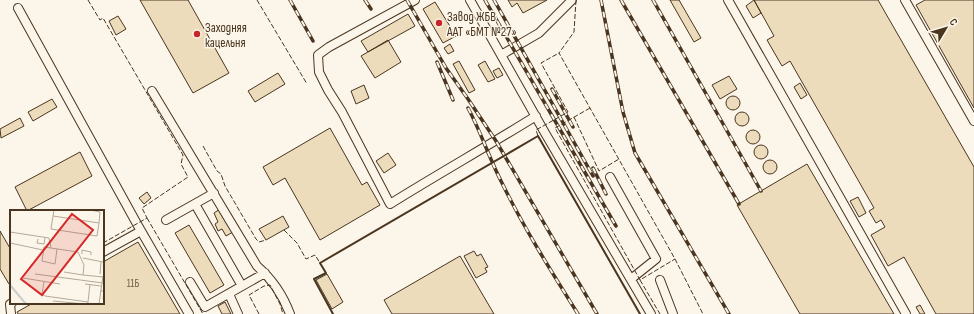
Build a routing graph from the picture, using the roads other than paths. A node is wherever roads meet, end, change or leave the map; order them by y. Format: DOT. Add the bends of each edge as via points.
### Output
graph roads {
  1 [pos="415,0"];
  2 [pos="470,0"];
  3 [pos="572,0"];
  4 [pos="728,0"];
  5 [pos="904,0"];
  6 [pos="18,8"];
  7 [pos="502,55"];
  8 [pos="152,91"];
  9 [pos="536,116"];
  10 [pos="974,121"];
  11 [pos="610,177"];
  12 [pos="214,193"];
  13 [pos="195,204"];
  14 [pos="166,220"];
  15 [pos="141,231"];
  16 [pos="104,251"];
  17 [pos="265,273"];
  18 [pos="631,279"];
  19 [pos="660,280"];
  20 [pos="190,282"];
  21 [pos="242,286"];
  22 [pos="229,294"];
  23 [pos="10,304"];
  24 [pos="11,314"];
  25 [pos="190,314"];
  26 [pos="238,314"];
  27 [pos="290,314"];
  28 [pos="651,314"];
  29 [pos="673,314"];
  30 [pos="906,314"];
  1 -- 9 [label="street" via="318,55 319,72 390,204"];
  2 -- 7 [label="street"];
  3 -- 7 [label="street" via="539,33"];
  4 -- 30 [label="street"];
  5 -- 10 [label="street"];
  6 -- 15 [label="street"];
  7 -- 9 [label="street"];
  8 -- 12 [label="street"];
  9 -- 18 [label="street"];
  11 -- 18 [label="street" via="656,259"];
  12 -- 13 [label="street"];
  12 -- 17 [label="street" via="257,266"];
  13 -- 14 [label="street"];
  13 -- 21 [label="street"];
  15 -- 16 [label="street"];
  15 -- 25 [label="street"];
  17 -- 21 [label="street"];
  17 -- 27 [label="street" via="274,282"];
  18 -- 28 [label="street"];
  19 -- 29 [label="street"];
  20 -- 22 [label="street" via="205,307"];
  21 -- 22 [label="street"];
  22 -- 26 [label="street"];
  23 -- 24 [label="street"];
}
